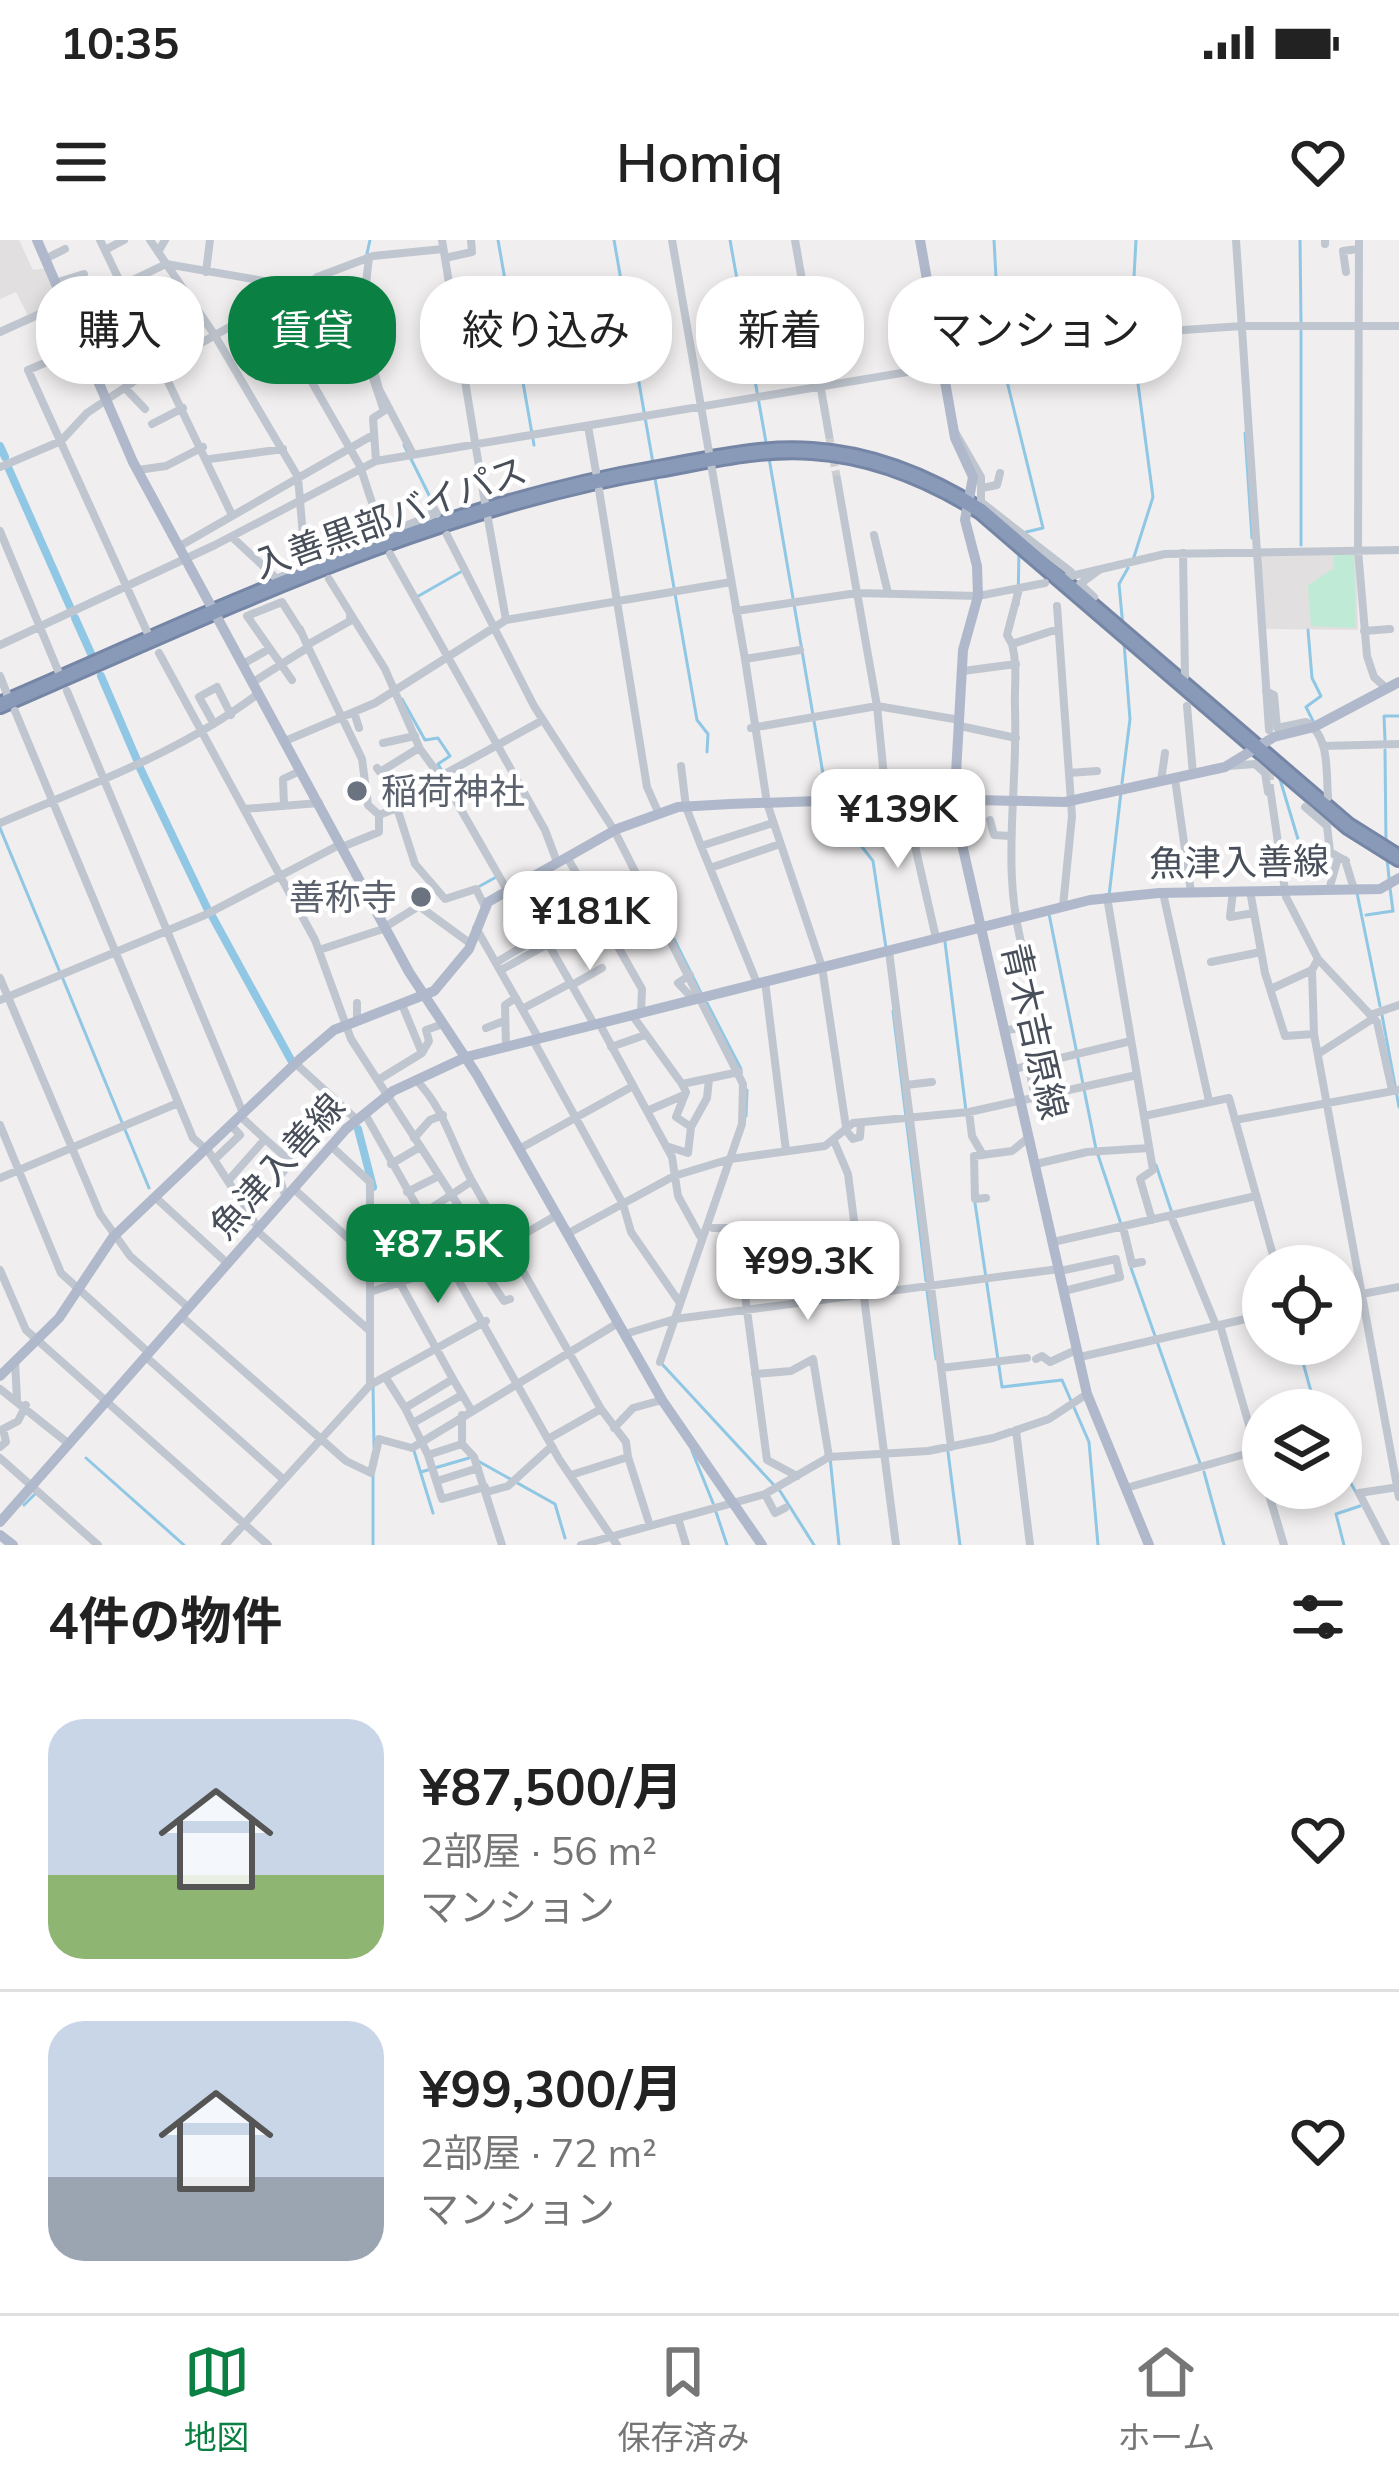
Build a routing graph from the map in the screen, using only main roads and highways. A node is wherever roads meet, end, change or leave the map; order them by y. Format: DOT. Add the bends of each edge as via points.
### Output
graph roads {
  1 [pos="37,240"];
  2 [pos="920,240"];
  3 [pos="969,504"];
  4 [pos="216,614"];
  5 [pos="1399,682"];
  6 [pos="7,703"];
  7 [pos="1258,748"];
  8 [pos="953,800"];
  9 [pos="1399,857"];
  10 [pos="1399,878"];
  11 [pos="980,926"];
  12 [pos="424,998"];
  13 [pos="466,1057"];
  14 [pos="0,1376"];
  15 [pos="0,1522"];
  16 [pos="0,1535"];
  17 [pos="13,1545"];
  18 [pos="762,1545"];
  19 [pos="1149,1545"];
  1 -- 4 [label="main road" via="138,470"];
  2 -- 3 [label="main road, 青木吉原線" via="955,432 973,477"];
  3 -- 4 [label="highway, 入善黒部バイパス" via="900,469 834,453 712,459 561,486 465,514"];
  3 -- 7 [label="highway, 入善黒部バイパス"];
  3 -- 8 [label="main road, 青木吉原線" via="978,596"];
  4 -- 6 [label="highway, 入善黒部バイパス"];
  4 -- 12 [label="main road"];
  5 -- 7 [label="main road"];
  7 -- 8 [label="main road" via="1228,766 1071,800"];
  7 -- 9 [label="highway, 入善黒部バイパス" via="1348,826"];
  8 -- 11 [label="main road, 青木吉原線"];
  8 -- 12 [label="main road" via="915,809 847,800 686,807 614,830 484,907 471,944"];
  10 -- 11 [label="main road, 魚津入善線" via="1380,889 1108,898"];
  11 -- 13 [label="main road, 魚津入善線"];
  11 -- 19 [label="main road, 青木吉原線" via="1087,1394"];
  12 -- 13 [label="main road"];
  12 -- 14 [label="main road" via="351,1024 296,1063 210,1155 113,1237 78,1290"];
  13 -- 15 [label="main road, 魚津入善線" via="360,1116"];
  13 -- 18 [label="main road" via="662,1400"];
  16 -- 17 [label="main road"];
}
